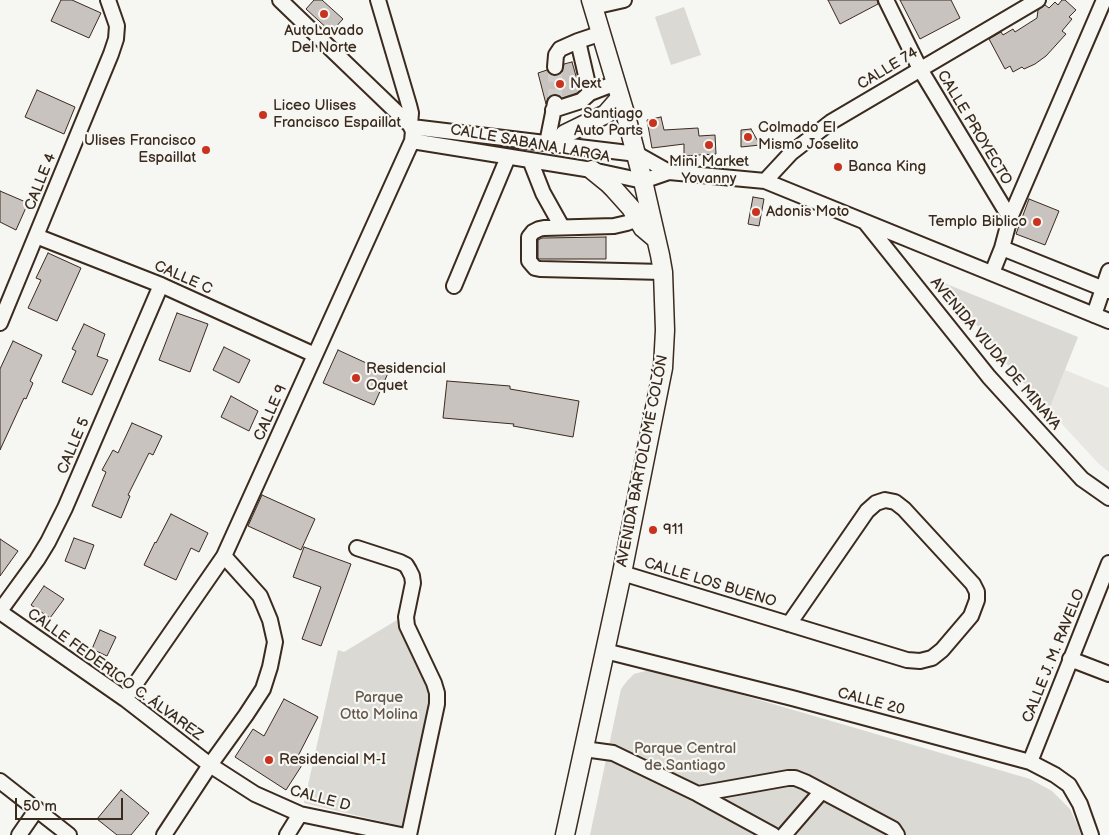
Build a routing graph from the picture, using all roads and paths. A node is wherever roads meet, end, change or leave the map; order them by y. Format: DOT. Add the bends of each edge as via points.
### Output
graph roads {
  1 [pos="108,0"];
  2 [pos="280,0"];
  3 [pos="378,0"];
  4 [pos="624,0"];
  5 [pos="886,0"];
  6 [pos="1038,0"];
  7 [pos="1104,0"];
  8 [pos="592,4"];
  9 [pos="602,33"];
  10 [pos="578,41"];
  11 [pos="555,67"];
  12 [pos="920,69"];
  13 [pos="618,90"];
  14 [pos="590,93"];
  15 [pos="411,131"];
  16 [pos="551,144"];
  17 [pos="637,154"];
  18 [pos="508,156"];
  19 [pos="530,160"];
  20 [pos="592,170"];
  21 [pos="669,172"];
  22 [pos="643,181"];
  23 [pos="765,181"];
  24 [pos="636,216"];
  25 [pos="1010,218"];
  26 [pos="865,222"];
  27 [pos="562,227"];
  28 [pos="36,236"];
  29 [pos="656,240"];
  30 [pos="1002,248"];
  31 [pos="1109,271"];
  32 [pos="663,272"];
  33 [pos="992,273"];
  34 [pos="161,285"];
  35 [pos="454,286"];
  36 [pos="1106,289"];
  37 [pos="1094,315"];
  38 [pos="1109,321"];
  39 [pos="0,323"];
  40 [pos="315,354"];
  41 [pos="1109,498"];
  42 [pos="357,548"];
  43 [pos="224,556"];
  44 [pos="1109,563"];
  45 [pos="622,573"];
  46 [pos="0,611"];
  47 [pos="789,624"];
  48 [pos="605,651"];
  49 [pos="1070,659"];
  50 [pos="1109,674"];
  51 [pos="125,698"];
  52 [pos="584,748"];
  53 [pos="1030,762"];
  54 [pos="210,765"];
  55 [pos="0,781"];
  56 [pos="822,791"];
  57 [pos="698,794"];
  58 [pos="37,809"];
  59 [pos="300,814"];
  60 [pos="19,835"];
  61 [pos="69,835"];
  62 [pos="164,835"];
  63 [pos="287,835"];
  64 [pos="402,835"];
  65 [pos="409,835"];
  66 [pos="565,835"];
  67 [pos="774,835"];
  68 [pos="784,835"];
  69 [pos="897,835"];
  70 [pos="1091,835"];
  1 -- 28 [label="street, CALLE 4" via="117,26 116,39"];
  2 -- 15 [label="street"];
  3 -- 15 [label="street" via="409,104"];
  4 -- 8 [label="street"];
  5 -- 12 [label="street, CALLE PROYECTO"];
  6 -- 12 [label="street, CALLE 74"];
  7 -- 25 [label="street"];
  8 -- 9 [label="main road, AVENIDA BARTOLOMÉ COLÓN"];
  9 -- 10 [label="street"];
  9 -- 13 [label="main road, AVENIDA BARTOLOMÉ COLÓN"];
  10 -- 11 [label="street" via="560,49"];
  10 -- 14 [label="street"];
  12 -- 23 [label="street, CALLE 74" via="831,122 791,153"];
  12 -- 25 [label="street, CALLE PROYECTO"];
  13 -- 14 [label="street"];
  13 -- 16 [label="main road" via="606,114"];
  13 -- 17 [label="main road, AVENIDA BARTOLOMÉ COLÓN"];
  14 -- 16 [label="street" via="581,101 554,107"];
  15 -- 16 [label="street, CALLE SABANA LARGA"];
  15 -- 18 [label="street, CALLE SABANA LARGA"];
  15 -- 40 [label="street, CALLE 9"];
  16 -- 17 [label="street, CALLE SABANA LARGA"];
  17 -- 21 [label="street"];
  17 -- 22 [label="main road, AVENIDA BARTOLOMÉ COLÓN"];
  18 -- 19 [label="street, CALLE SABANA LARGA"];
  18 -- 35 [label="street"];
  19 -- 20 [label="street, CALLE SABANA LARGA"];
  19 -- 27 [label="street"];
  20 -- 22 [label="street, CALLE SABANA LARGA"];
  20 -- 24 [label="main road" via="608,183"];
  21 -- 22 [label="street"];
  21 -- 23 [label="street"];
  22 -- 29 [label="main road, AVENIDA BARTOLOMÉ COLÓN"];
  23 -- 26 [label="street"];
  24 -- 27 [label="street" via="632,221 614,226"];
  24 -- 29 [label="main road"];
  25 -- 30 [label="street"];
  26 -- 33 [label="street"];
  26 -- 41 [label="street, AVENIDA VIUDA DE MINAYA" via="989,377 1082,478"];
  27 -- 32 [label="street" via="539,229 529,237 528,262 531,265 540,269"];
  28 -- 34 [label="street, CALLE C"];
  28 -- 39 [label="street, CALLE 4"];
  29 -- 32 [label="main road, AVENIDA BARTOLOMÉ COLÓN"];
  30 -- 33 [label="street"];
  30 -- 36 [label="street"];
  31 -- 36 [label="street"];
  32 -- 45 [label="main road, AVENIDA BARTOLOMÉ COLÓN" via="663,368"];
  33 -- 37 [label="street"];
  34 -- 40 [label="street, CALLE C"];
  34 -- 46 [label="street, CALLE 5" via="61,516 37,560"];
  36 -- 37 [label="street"];
  37 -- 38 [label="street"];
  40 -- 43 [label="street, CALLE 9"];
  42 -- 65 [label="street" via="400,562 409,570 413,583 407,626 437,693"];
  43 -- 51 [label="street, CALLE 9"];
  43 -- 54 [label="street" via="260,596 275,642 262,689"];
  44 -- 49 [label="street, CALLE J. M. RAVELO"];
  45 -- 47 [label="street, CALLE LOS BUENO"];
  45 -- 48 [label="main road, AVENIDA BARTOLOMÉ COLÓN"];
  46 -- 51 [label="street, CALLE FEDERICO C. ÁLVAREZ"];
  47 -- 47 [label="street, CALLE LOS BUENO" via="867,511 884,500 895,502 904,510 977,592 972,616 942,650 932,658 920,661 892,657"];
  48 -- 52 [label="main road, AVENIDA BARTOLOMÉ COLÓN"];
  48 -- 53 [label="street, CALLE 20"];
  49 -- 50 [label="street"];
  49 -- 53 [label="street, CALLE J. M. RAVELO"];
  51 -- 54 [label="street, CALLE FEDERICO C. ÁLVAREZ"];
  52 -- 57 [label="street" via="614,753"];
  52 -- 66 [label="main road, AVENIDA BARTOLOMÉ COLÓN"];
  53 -- 70 [label="street, CALLE 20" via="1070,785"];
  54 -- 59 [label="street, CALLE D" via="255,794"];
  54 -- 62 [label="street"];
  55 -- 58 [label="street"];
  56 -- 57 [label="street" via="788,778"];
  56 -- 68 [label="street"];
  56 -- 69 [label="street" via="893,829"];
  57 -- 67 [label="street"];
  58 -- 60 [label="street"];
  58 -- 61 [label="street"];
  59 -- 63 [label="street"];
  59 -- 64 [label="street, CALLE D"];
}
